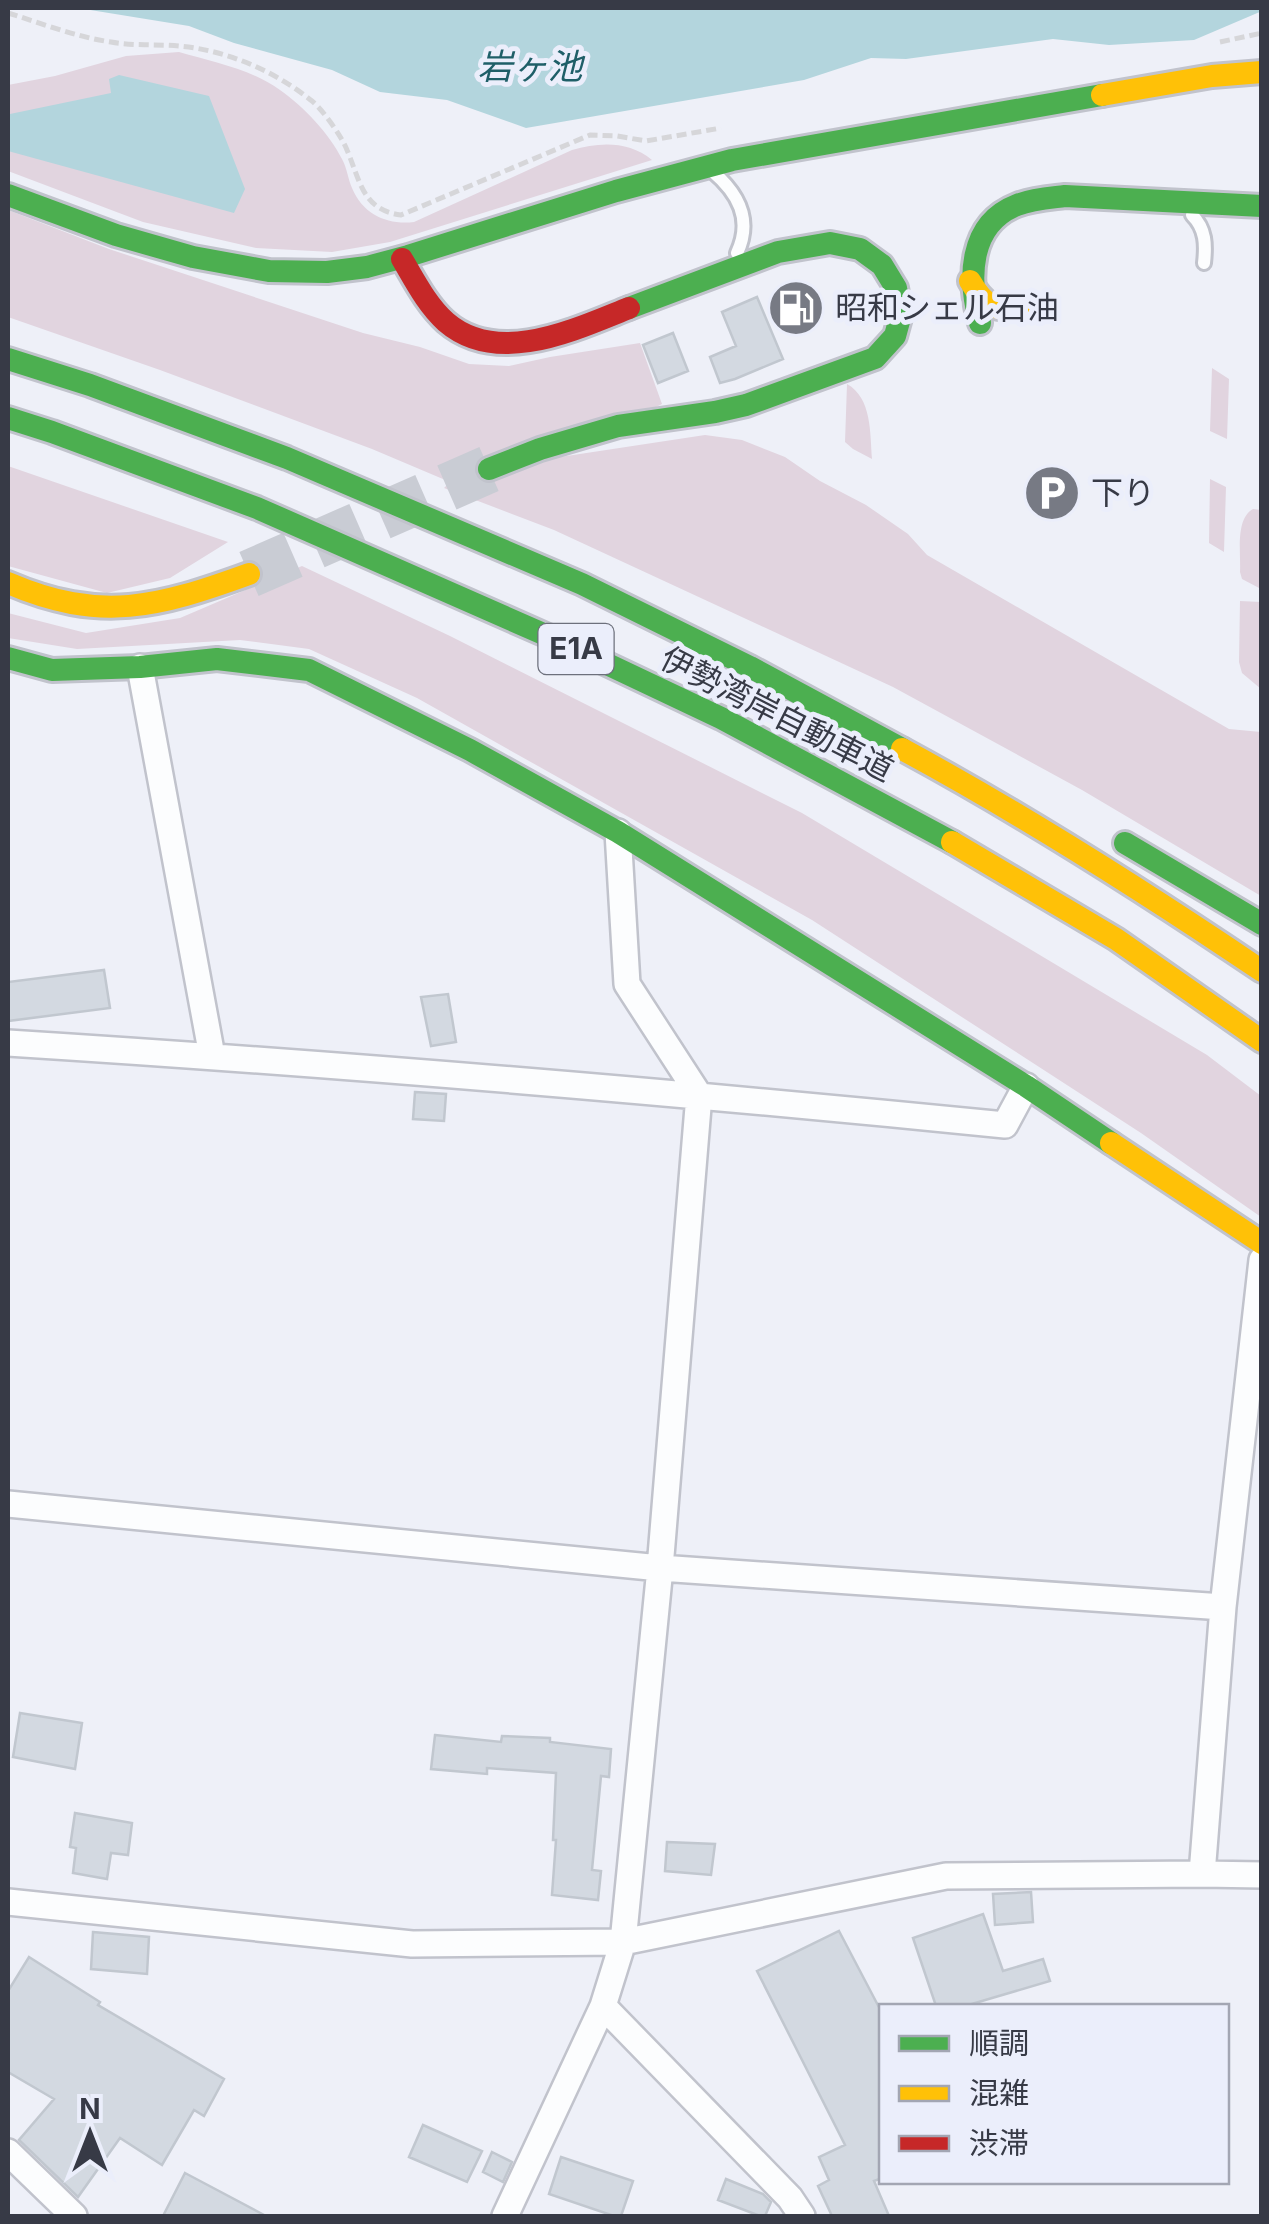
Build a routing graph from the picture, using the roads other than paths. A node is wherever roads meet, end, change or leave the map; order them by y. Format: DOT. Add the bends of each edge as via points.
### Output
graph roads {
  1 [pos="1262,72"];
  2 [pos="706,166"];
  3 [pos="8,195"];
  4 [pos="1168,202"];
  5 [pos="1262,206"];
  6 [pos="402,258"];
  7 [pos="1204,263"];
  8 [pos="715,276"];
  9 [pos="970,281"];
  10 [pos="1026,310"];
  11 [pos="980,323"];
  12 [pos="8,360"];
  13 [pos="8,418"];
  14 [pos="489,468"];
  15 [pos="249,574"];
  16 [pos="8,584"];
  17 [pos="582,584"];
  18 [pos="8,658"];
  19 [pos="140,667"];
  20 [pos="810,676"];
  21 [pos="1099,828"];
  22 [pos="618,832"];
  23 [pos="1262,924"];
  24 [pos="1262,971"];
  25 [pos="1262,1041"];
  26 [pos="8,1043"];
  27 [pos="212,1056"];
  28 [pos="1026,1086"];
  29 [pos="700,1095"];
  30 [pos="1262,1243"];
  31 [pos="1262,1260"];
  32 [pos="8,1504"];
  33 [pos="660,1568"];
  34 [pos="1222,1607"];
  35 [pos="1202,1874"];
  36 [pos="1262,1875"];
  37 [pos="8,1902"];
  38 [pos="623,1942"];
  39 [pos="603,2006"];
  40 [pos="8,2152"];
  41 [pos="792,2210"];
  42 [pos="74,2216"];
  43 [pos="505,2216"];
  1 -- 2 [label="main road"];
  2 -- 6 [label="main road"];
  2 -- 8 [label="lane" via="734,192 744,228 732,262"];
  3 -- 6 [label="main road" via="146,244 262,270 308,274"];
  4 -- 5 [label="main road"];
  4 -- 7 [label="lane" via="1197,219"];
  4 -- 9 [label="main road" via="1065,196 1012,207 981,237"];
  6 -- 8 [label="main road" via="454,331 504,344 562,334"];
  8 -- 14 [label="main road" via="803,245 850,245 890,274 901,312 898,330 875,358 746,405 618,426"];
  9 -- 10 [label="main road" via="989,307"];
  9 -- 11 [label="main road"];
  12 -- 17 [label="main road, 伊勢湾岸自動車道 / E1A" via="287,458"];
  13 -- 25 [label="main road, 伊勢湾岸自動車道 / E1A" via="257,508 721,718 1116,939"];
  15 -- 16 [label="main road" via="192,596 109,609"];
  17 -- 20 [label="main road"];
  17 -- 24 [label="main road, 伊勢湾岸自動車道 / E1A" via="950,776"];
  18 -- 19 [label="main road" via="52,670"];
  19 -- 22 [label="main road" via="217,660 308,670"];
  19 -- 27 [label="street"];
  21 -- 23 [label="main road"];
  22 -- 28 [label="main road"];
  22 -- 29 [label="street" via="627,984"];
  26 -- 27 [label="street"];
  27 -- 29 [label="street"];
  28 -- 29 [label="street" via="1005,1124"];
  28 -- 30 [label="main road"];
  29 -- 33 [label="street"];
  31 -- 34 [label="street"];
  32 -- 33 [label="street"];
  33 -- 34 [label="street"];
  33 -- 38 [label="street"];
  34 -- 35 [label="street"];
  35 -- 36 [label="street"];
  35 -- 38 [label="street" via="946,1876"];
  37 -- 38 [label="street" via="412,1944"];
  38 -- 39 [label="street"];
  39 -- 41 [label="street"];
  39 -- 43 [label="street"];
  40 -- 42 [label="street"];
}
